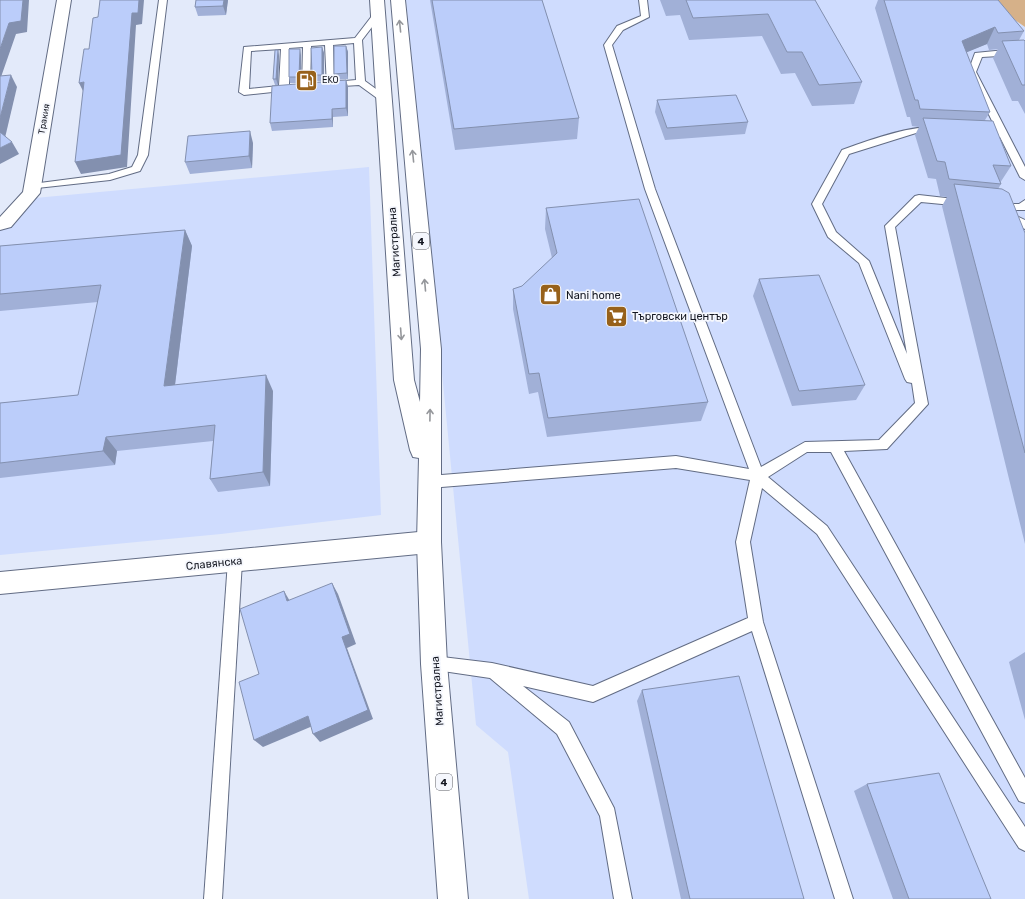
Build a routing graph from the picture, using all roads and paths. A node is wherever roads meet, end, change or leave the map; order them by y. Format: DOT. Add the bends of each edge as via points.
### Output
graph roads {
  1 [pos="64,0"];
  2 [pos="163,0"];
  3 [pos="398,0"];
  4 [pos="643,0"];
  5 [pos="377,7"];
  6 [pos="358,40"];
  7 [pos="329,42"];
  8 [pos="307,44"];
  9 [pos="285,46"];
  10 [pos="1025,56"];
  11 [pos="361,82"];
  12 [pos="319,86"];
  13 [pos="284,88"];
  14 [pos="384,99"];
  15 [pos="948,131"];
  16 [pos="972,132"];
  17 [pos="1003,134"];
  18 [pos="1025,177"];
  19 [pos="32,188"];
  20 [pos="1025,203"];
  21 [pos="983,205"];
  22 [pos="0,224"];
  23 [pos="1025,225"];
  24 [pos="922,404"];
  25 [pos="834,445"];
  26 [pos="758,476"];
  27 [pos="429,482"];
  28 [pos="429,542"];
  29 [pos="234,561"];
  30 [pos="0,583"];
  31 [pos="756,622"];
  32 [pos="434,664"];
  33 [pos="492,671"];
  34 [pos="1025,795"];
  35 [pos="1025,842"];
  36 [pos="213,899"];
  37 [pos="453,899"];
  38 [pos="623,899"];
  39 [pos="844,899"];
  1 -- 19 [label="main road, Тракия"];
  2 -- 19 [label="lane" via="142,155 136,169 110,177"];
  27 -- 3 [label="main road, Магистрална / 4, one-way" via="431,349"];
  4 -- 26 [label="lane" via="645,17 620,28 608,45 650,189"];
  5 -- 6 [label="lane"];
  5 -- 14 [label="main road, Магистрална / 4"];
  6 -- 7 [label="lane"];
  6 -- 11 [label="lane"];
  7 -- 8 [label="lane"];
  7 -- 12 [label="lane"];
  8 -- 9 [label="lane"];
  8 -- 12 [label="lane"];
  9 -- 13 [label="lane"];
  9 -- 13 [label="lane" via="247,49 244,92"];
  10 -- 17 [label="lane" via="1016,52 978,55 972,72"];
  11 -- 12 [label="lane"];
  11 -- 14 [label="lane"];
  12 -- 13 [label="lane"];
  14 -- 27 [label="main road, Магистрална / 4, one-way" via="404,380"];
  15 -- 24 [label="lane" via="916,130 845,152 817,204 832,234 864,261"];
  16 -- 17 [label="lane"];
  17 -- 18 [label="lane"];
  19 -- 22 [label="main road, Тракия" via="31,193 5,223"];
  20 -- 21 [label="lane" via="1022,208"];
  21 -- 23 [label="lane"];
  21 -- 24 [label="lane" via="920,198 890,226"];
  24 -- 25 [label="lane" via="882,445"];
  25 -- 26 [label="lane" via="805,447"];
  25 -- 34 [label="lane"];
  26 -- 27 [label="lane" via="676,462"];
  26 -- 31 [label="lane" via="743,542"];
  26 -- 35 [label="lane" via="822,530"];
  27 -- 28 [label="main road, Магистрална / 4"];
  28 -- 29 [label="main road, Славянска"];
  28 -- 32 [label="main road, Магистрална / 4"];
  29 -- 30 [label="main road, Славянска"];
  29 -- 36 [label="lane"];
  31 -- 33 [label="lane" via="593,694"];
  31 -- 39 [label="lane"];
  32 -- 33 [label="lane"];
  32 -- 37 [label="main road, Магистрална / 4"];
  33 -- 38 [label="lane" via="563,728 608,814"];
}
